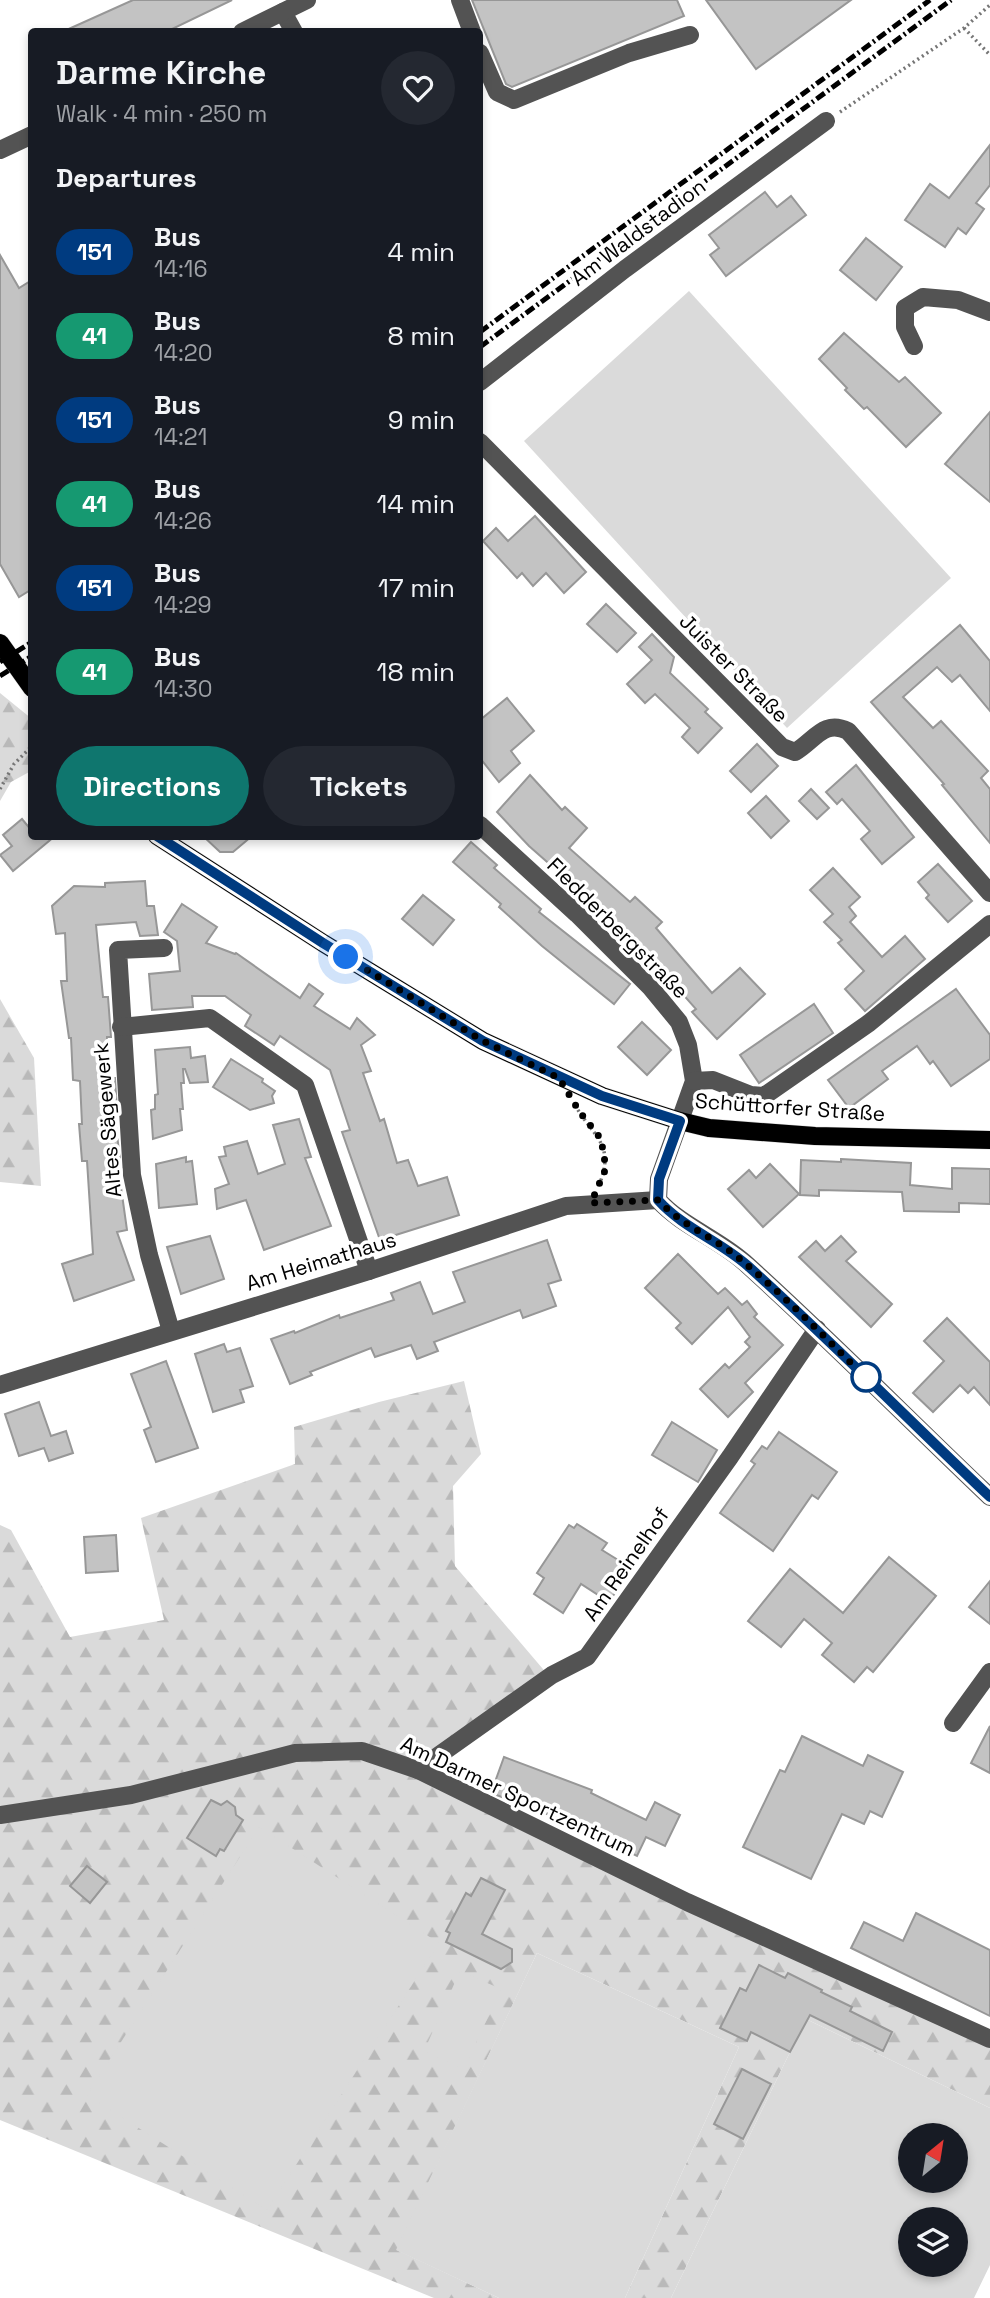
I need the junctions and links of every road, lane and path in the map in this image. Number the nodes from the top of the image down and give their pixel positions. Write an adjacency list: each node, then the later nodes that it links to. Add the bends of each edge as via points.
1 (307, 0): 4 (street)
2 (460, 0): 7 (street)
3 (990, 5): 8 (path)
4 (282, 12): 5 (street); 6 (street)
5 (250, 28)
6 (292, 28)
7 (470, 28)
8 (964, 29): 10 (path); 12 (path)
9 (690, 35): 11 (street, via 629,53 514,100 497,92)
10 (990, 55)
11 (483, 60)
12 (826, 121): 17 (street, Am Waldstadion)
13 (28, 137): 14 (street)
14 (0, 150)
15 (990, 312): 16 (street, via 958,300 923,297 905,308 905,327)
16 (914, 346)
17 (483, 380)
18 (483, 445): 25 (street, Juister Straße, via 771,738 794,752 827,728 848,731)
19 (0, 643): 20 (main road)
20 (28, 682)
21 (28, 750): 22 (path)
22 (0, 789)
23 (483, 828): 30 (street, Fledderbergstraße, via 577,914 679,1022)
24 (163, 840): 29 (main road, Schüttorfer Straße, via 483,1041)
25 (990, 893)
26 (990, 924): 30 (street, via 869,1023 764,1096 713,1080)
27 (164, 948): 28 (street, Altes Sägewerk, via 118,950)
28 (121, 1027): 35 (street, Altes Sägewerk, via 210,1018 305,1085); 37 (street, Altes Sägewerk, via 132,1175)
29 (559, 1078): 31 (main road, Schüttorfer Straße); 34 (path, via 601,1139 606,1168)
30 (694, 1081): 31 (street)
31 (680, 1121): 32 (main road, Schüttorfer Straße, via 709,1128 815,1136); 33 (street, via 659,1179)
32 (990, 1140)
33 (658, 1200): 34 (street, Am Heimathaus); 36 (street, via 672,1215 739,1258)
34 (591, 1203): 35 (street, Am Heimathaus, via 566,1206)
35 (369, 1271): 37 (street, Am Heimathaus)
36 (817, 1329): 39 (street); 42 (street, Am Reinelhof, via 587,1657 552,1675)
37 (171, 1331): 38 (street, Am Heimathaus)
38 (0, 1385)
39 (990, 1497)
40 (990, 1672): 41 (street)
41 (953, 1723)
42 (418, 1770): 43 (street, Am Darmer Sportzentrum, via 362,1751 295,1753 131,1795); 44 (street, Am Darmer Sportzentrum, via 687,1902)
43 (0, 1815)
44 (990, 2039)

